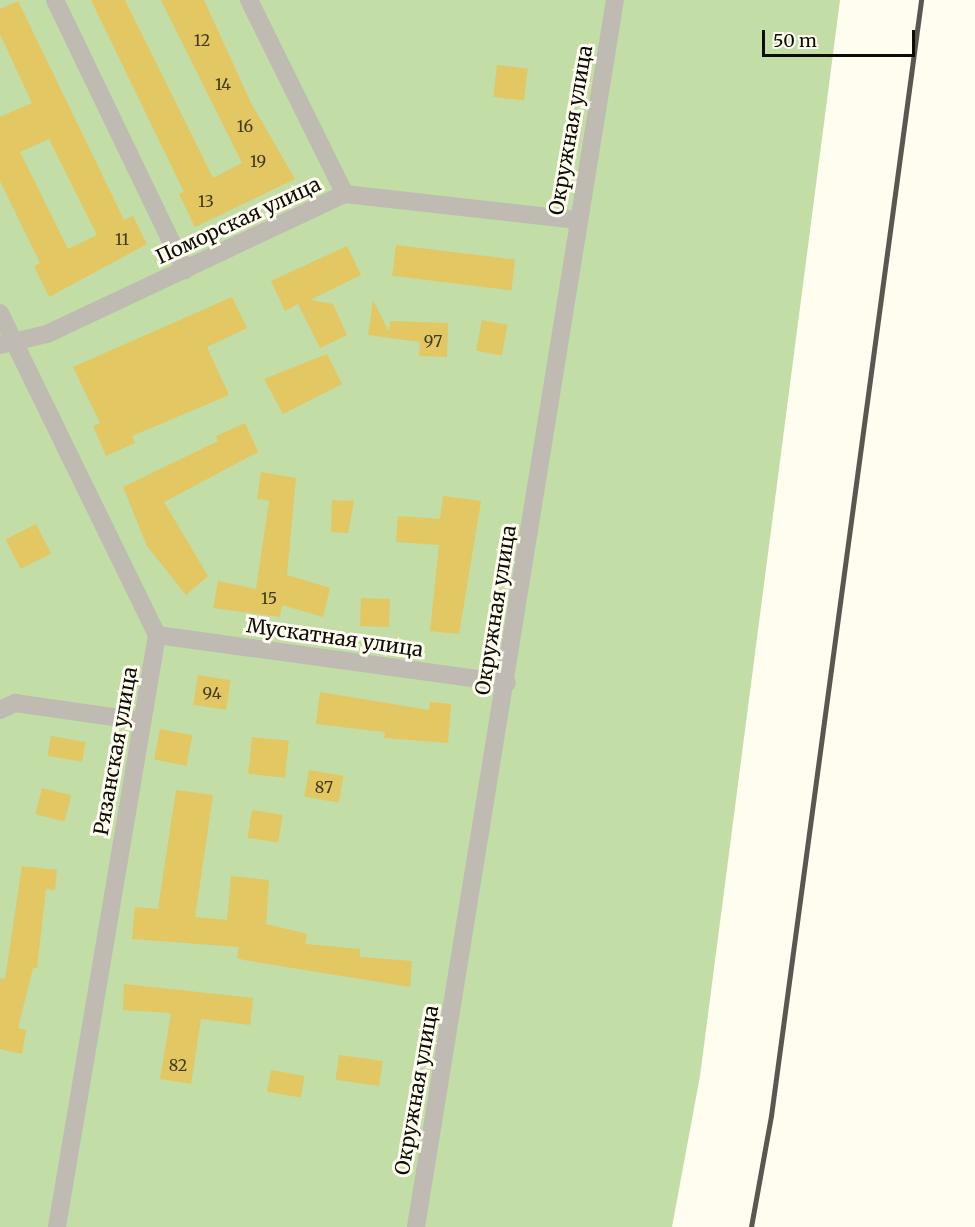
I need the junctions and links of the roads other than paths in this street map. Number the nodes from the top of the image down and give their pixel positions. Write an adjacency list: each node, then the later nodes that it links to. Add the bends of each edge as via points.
1 (55, 0): 6 (street)
2 (249, 0): 4 (street)
3 (615, 0): 5 (street, Окружная улица)
4 (345, 194): 5 (street, Поморская улица); 6 (street, Поморская улица)
5 (578, 220): 10 (street, Окружная улица)
6 (185, 270): 8 (street, Поморская улица, via 47,334)
7 (0, 313): 8 (street)
8 (6, 342): 9 (street)
9 (157, 635): 10 (street, Мускатная улица); 12 (street, Рязанская улица)
10 (507, 683): 14 (street, Окружная улица)
11 (0, 710): 12 (street, via 15,703)
12 (142, 721): 13 (street, Рязанская улица)
13 (57, 1227)
14 (416, 1227)

